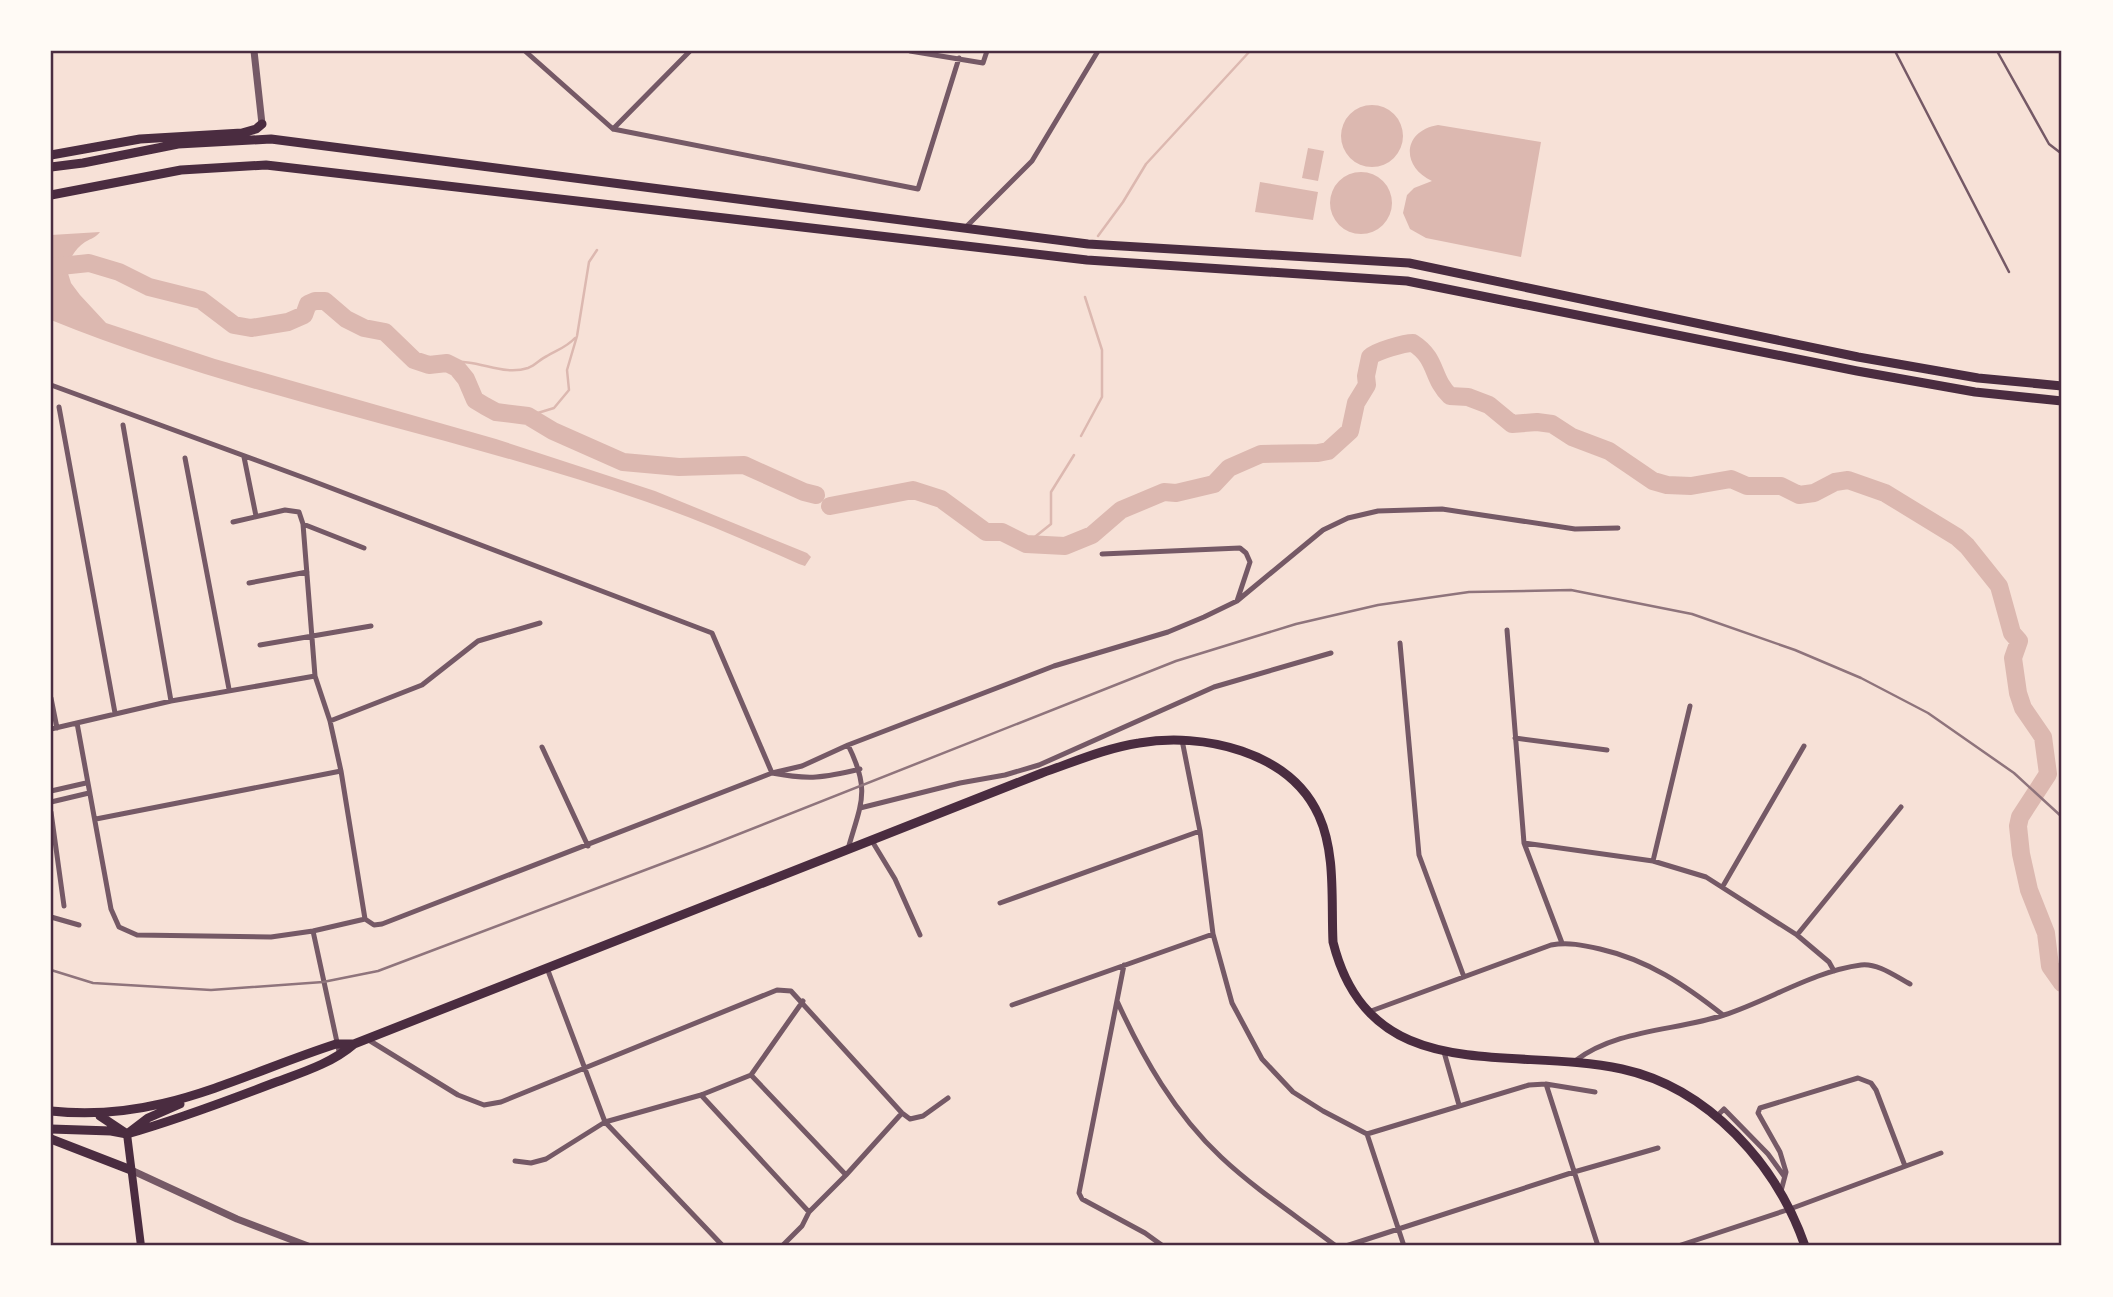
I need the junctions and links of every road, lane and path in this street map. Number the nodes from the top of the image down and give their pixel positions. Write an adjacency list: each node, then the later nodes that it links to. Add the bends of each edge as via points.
1 (254, 51): 10 (street)
2 (525, 51): 11 (street)
3 (690, 51): 11 (street)
4 (910, 51): 9 (street)
5 (988, 51): 9 (street, via 983,63)
6 (1098, 51): 16 (street, via 1032,161)
7 (1895, 51): 17 (lane)
8 (1997, 51): 12 (lane, via 2049,144)
9 (959, 58): 11 (street, via 918,190)
10 (262, 124): 13 (main road, via 242,133 140,139)
11 (613, 129)
12 (2062, 154)
13 (51, 155)
14 (51, 167): 16 (main road, via 178,144 271,139)
15 (51, 195): 20 (main road, via 181,170 266,165 1087,260 1407,281 1870,373 1975,392)
16 (966, 228): 19 (main road, via 1088,244 1409,263 1858,358)
17 (2009, 272)
18 (51, 385): 23 (street)
19 (2062, 386)
20 (2062, 401)
21 (59, 407): 46 (street)
22 (123, 425): 44 (street)
23 (244, 457): 25 (street); 59 (street, via 712,633)
24 (185, 458): 42 (street)
25 (256, 516): 26 (street); 27 (street, via 299,512)
26 (233, 522)
27 (303, 524): 29 (street); 31 (street)
28 (1618, 528): 33 (street, via 1575,528 1442,509 1378,511 1323,530)
29 (364, 548)
30 (1102, 554): 33 (street, via 1240,548 1251,562)
31 (307, 572): 32 (street); 37 (street)
32 (249, 583)
33 (1237, 601): 52 (street, via 1168,632 1054,666)
34 (540, 623): 47 (street, via 478,641 422,685)
35 (371, 626): 37 (street)
36 (1507, 630): 50 (street)
37 (313, 635): 39 (street); 41 (street)
38 (1400, 643): 88 (street, via 1419,855)
39 (260, 645)
40 (1331, 653): 57 (street, via 1214,687)
41 (315, 676): 42 (street); 47 (street)
42 (229, 689): 44 (street)
43 (51, 698): 49 (street)
44 (171, 701): 46 (street)
45 (1690, 706): 73 (street)
46 (115, 713): 48 (street)
47 (330, 721): 58 (street)
48 (77, 723): 49 (street); 60 (street)
49 (54, 729)
50 (1515, 738): 55 (street); 70 (street)
51 (1181, 740): 57 (main road, via 1119,747); 68 (street); 93 (main road, via 1223,746 1255,757 1305,793 1327,841 1336,955)
52 (848, 745): 56 (street); 59 (street, via 802,766)
53 (1804, 746): 74 (street)
54 (542, 747): 71 (street)
55 (1607, 750)
56 (860, 769): 59 (street, via 821,779); 65 (street)
57 (1041, 769): 65 (street); 69 (main road)
58 (341, 771): 67 (street); 78 (street)
59 (772, 773): 71 (street)
60 (86, 783): 61 (street); 62 (street)
61 (51, 791)
62 (89, 793): 63 (street); 67 (street)
63 (51, 802)
64 (1901, 807): 82 (street)
65 (860, 808): 72 (street)
66 (51, 812): 76 (street)
67 (96, 820): 80 (street, via 111,909 119,927 137,935 271,937)
68 (1200, 831): 75 (street); 81 (street)
69 (872, 841): 72 (main road); 83 (street)
70 (1524, 844): 73 (street); 84 (street)
71 (588, 846): 78 (street, via 382,925)
72 (848, 849): 86 (main road)
73 (1653, 860): 74 (street)
74 (1723, 886): 82 (street)
75 (1000, 903)
76 (64, 906)
77 (51, 917): 79 (street)
78 (365, 919): 80 (street)
79 (79, 925)
80 (313, 931): 96 (street)
81 (1213, 934): 85 (street); 115 (street, via 1232,1003 1262,1059 1293,1092)
82 (1797, 935): 87 (street)
83 (920, 936)
84 (1562, 943): 88 (street); 94 (street, via 1615,952 1647,964)
85 (1124, 965): 91 (street); 92 (street)
86 (547, 968): 95 (main road); 101 (street)
87 (1834, 971): 89 (street, via 1871,965); 94 (street)
88 (1464, 977): 93 (street)
89 (1910, 984)
90 (803, 1001): 101 (street, via 791,991 777,990); 102 (street); 110 (street)
91 (1117, 1001): 134 (street, via 1079,1194); 135 (street, via 1150,1067 1202,1136 1253,1184)
92 (1012, 1005)
93 (1368, 1012): 98 (main road, via 1402,1037)
94 (1723, 1015): 100 (street, via 1610,1042)
95 (367, 1039): 97 (main road); 101 (street, via 484,1105)
96 (337, 1044): 97 (main road); 99 (street); 106 (main road)
97 (354, 1044): 99 (main road)
98 (1444, 1052): 100 (main road); 108 (street)
99 (340, 1056): 116 (main road)
100 (1576, 1061): 112 (main road, via 1623,1069 1664,1083)
101 (585, 1068): 113 (street)
102 (751, 1075): 105 (street); 124 (street)
103 (1546, 1084): 104 (street); 108 (street); 123 (street)
104 (1595, 1092)
105 (701, 1095): 113 (street); 128 (street)
106 (190, 1097): 111 (main road); 116 (main road, via 148,1118)
107 (948, 1098): 110 (street, via 916,1119)
108 (1459, 1105): 115 (street)
109 (51, 1111): 111 (main road)
110 (902, 1113): 124 (street)
111 (97, 1115): 116 (main road)
112 (1716, 1117): 125 (street, via 1724,1109); 126 (main road)
113 (605, 1122): 120 (street, via 546,1159); 132 (street)
114 (51, 1129): 116 (main road)
115 (1367, 1134): 129 (street)
116 (127, 1135): 122 (main road)
117 (51, 1139): 122 (main road)
118 (1658, 1148): 123 (street)
119 (1941, 1153): 121 (street)
120 (516, 1161)
121 (1905, 1166): 125 (street, via 1876,1090 1865,1079 1849,1080 1760,1108 1758,1113 1780,1152); 127 (street)
122 (131, 1170): 130 (main road); 131 (street)
123 (1574, 1172): 129 (street); 138 (street)
124 (846, 1175): 128 (street)
125 (1785, 1176): 126 (street)
126 (1781, 1191): 127 (main road)
127 (1790, 1209): 139 (street); 140 (main road)
128 (808, 1212): 133 (street, via 802,1226)
129 (1398, 1229): 136 (street); 137 (street)
130 (141, 1246)
131 (308, 1246)
132 (723, 1246)
133 (782, 1246)
134 (1163, 1246)
135 (1336, 1246)
136 (1346, 1246)
137 (1404, 1246)
138 (1598, 1246)
139 (1678, 1246)
140 (1805, 1246)

